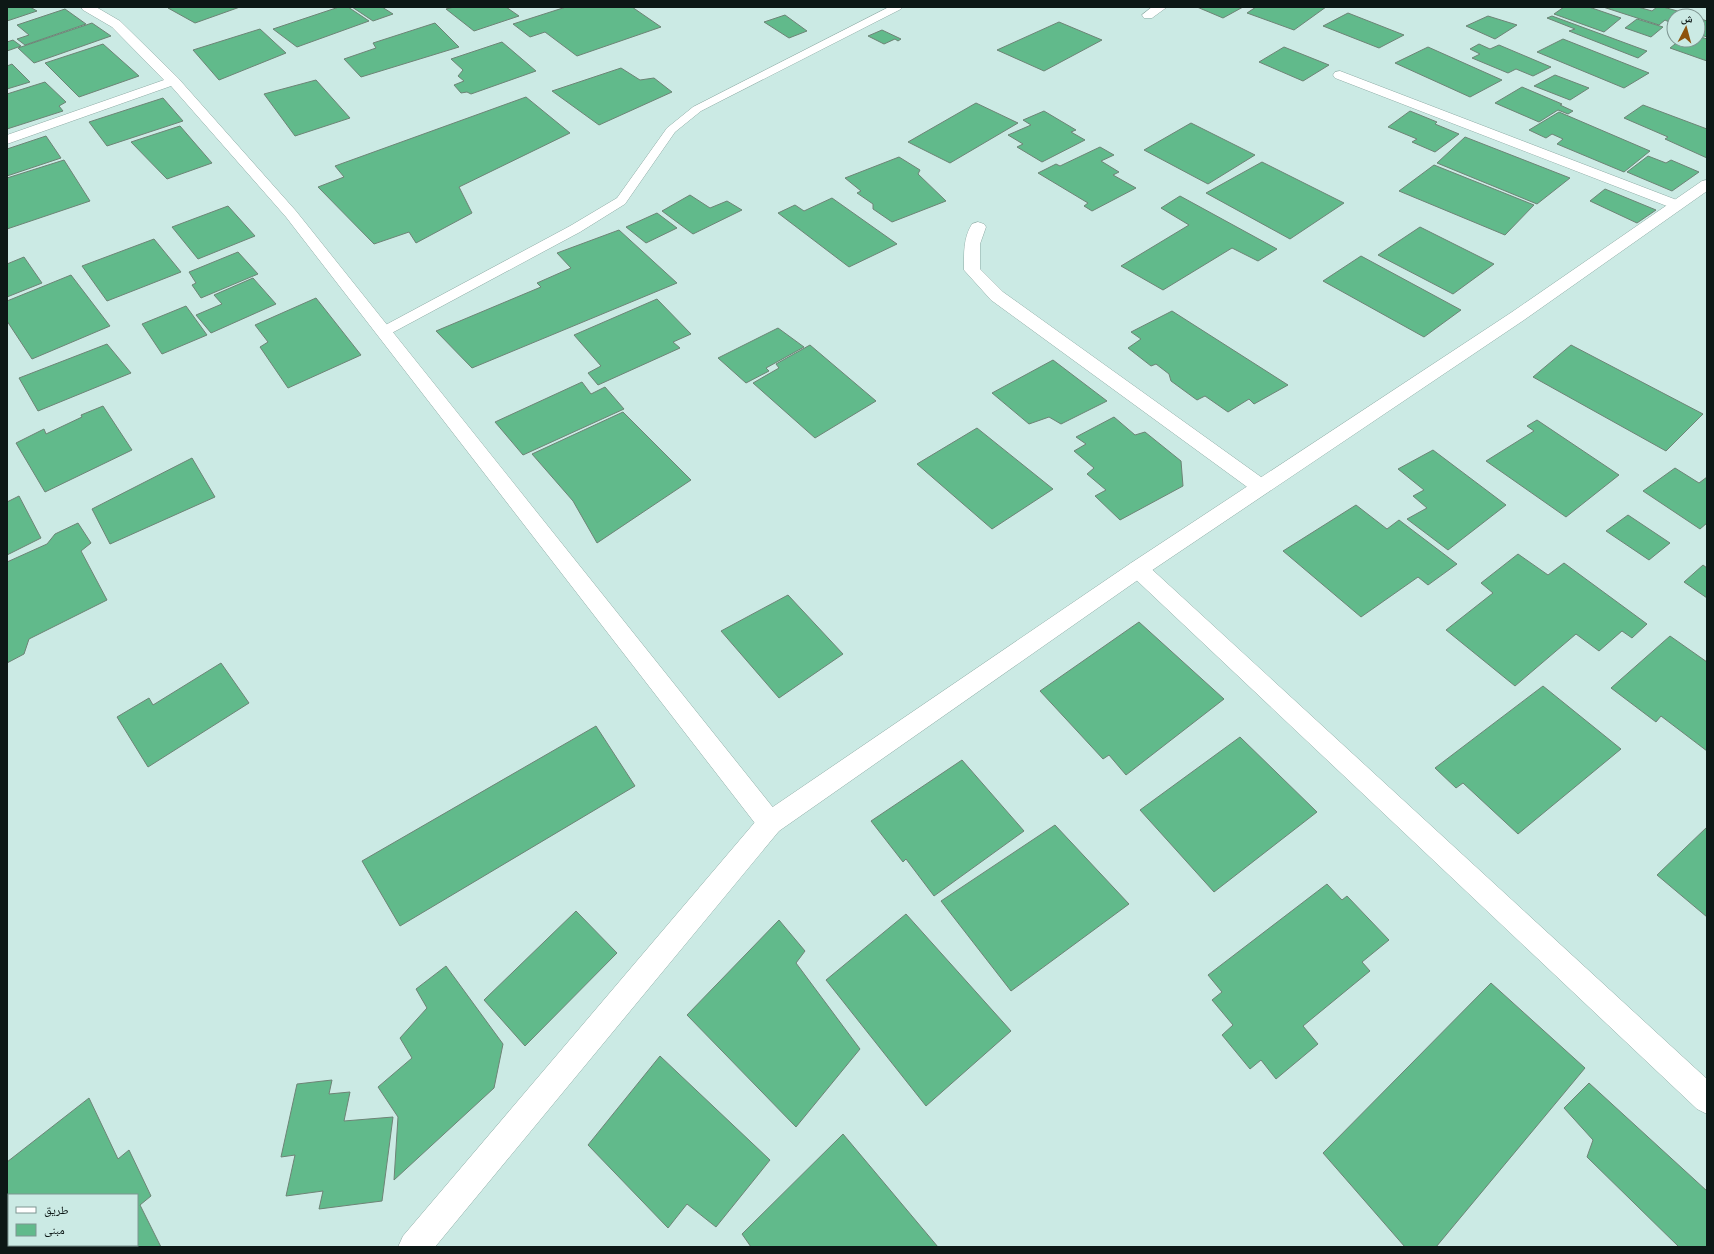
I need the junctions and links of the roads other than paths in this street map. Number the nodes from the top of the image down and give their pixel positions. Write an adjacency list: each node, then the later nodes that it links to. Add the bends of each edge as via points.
1 (87, 7): 6 (street, via 116,24)
2 (897, 7): 11 (lane, via 697,109 671,130 621,200 575,229)
3 (1161, 7): 4 (street)
4 (1148, 15)
5 (1340, 75): 9 (street)
6 (173, 81): 7 (street); 11 (street, via 291,214)
7 (7, 140)
8 (1707, 184): 9 (street)
9 (1677, 205): 12 (street, via 1518,316)
10 (978, 227): 12 (street, via 972,244 972,270 997,296)
11 (383, 332): 14 (street)
12 (1261, 487): 13 (street)
13 (1138, 569): 14 (street); 15 (street)
14 (770, 823): 16 (street)
15 (1707, 1099)
16 (414, 1247)

